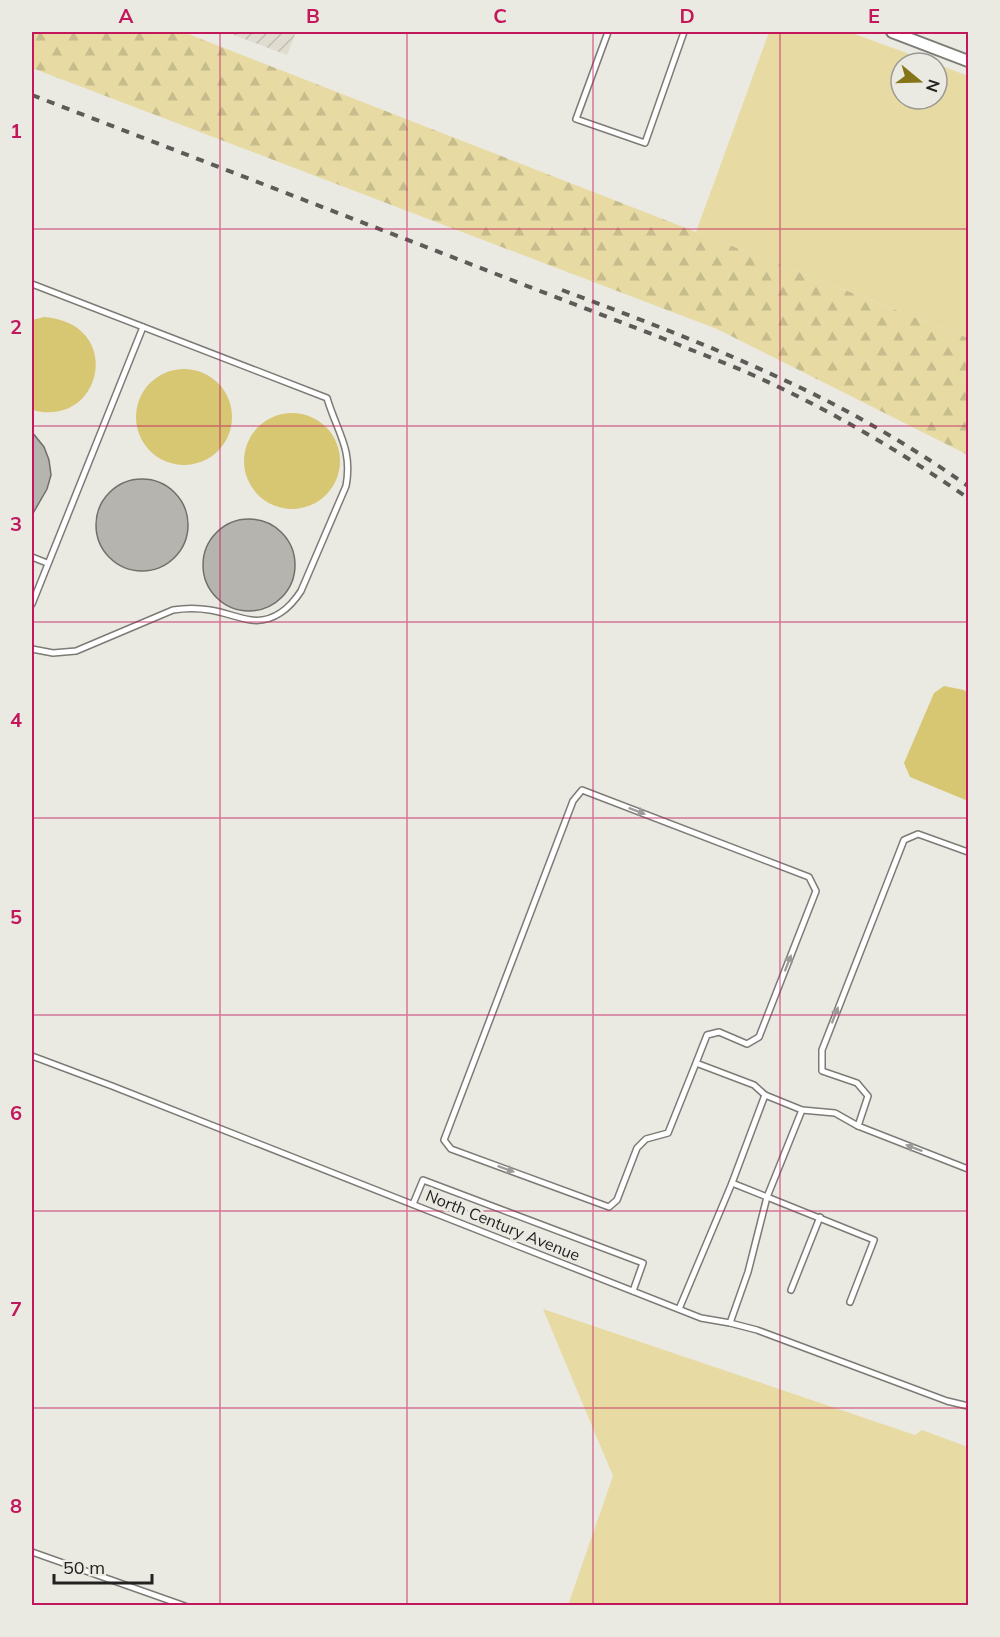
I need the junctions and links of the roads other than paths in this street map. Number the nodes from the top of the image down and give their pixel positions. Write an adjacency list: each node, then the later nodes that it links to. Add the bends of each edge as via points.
1 (608, 32): 2 (lane, via 576,119 645,143)
2 (684, 32)
3 (892, 32): 4 (street)
4 (969, 61)
5 (32, 284): 6 (lane)
6 (142, 327): 8 (lane); 10 (lane, via 327,398 347,450 346,486 301,591 286,610 260,620 212,610 173,610 76,651 53,653)
7 (32, 557): 8 (lane)
8 (47, 563): 9 (lane)
9 (32, 604)
10 (32, 649)
11 (966, 851): 16 (lane, one-way to 11, via 868,1096 857,1083 822,1071 822,1050 904,840 918,834)
12 (32, 1056): 20 (lane, North Century Avenue)
13 (696, 1064): 13 (lane, one-way to 13, via 707,1035 719,1032 747,1044 759,1037 816,891 809,877 582,790 573,801 444,1140 451,1149 609,1207 617,1200 637,1148 646,1139 668,1133); 14 (lane, via 754,1085)
14 (765, 1095): 15 (lane); 18 (lane)
15 (802, 1110): 16 (lane, via 835,1113); 19 (lane)
16 (858, 1126): 17 (lane, one-way to 16)
17 (969, 1169)
18 (732, 1183): 19 (lane); 25 (lane)
19 (767, 1197): 21 (lane); 26 (lane)
20 (413, 1204): 23 (lane, North Century Avenue); 23 (lane, via 423,1180 643,1263)
21 (820, 1217): 22 (lane); 24 (lane, via 874,1240)
22 (791, 1290)
23 (633, 1291): 25 (lane, North Century Avenue)
24 (850, 1302)
25 (679, 1309): 26 (lane, North Century Avenue)
26 (730, 1323): 27 (lane, North Century Avenue)
27 (969, 1406)
28 (32, 1552): 29 (lane)
29 (185, 1605)

